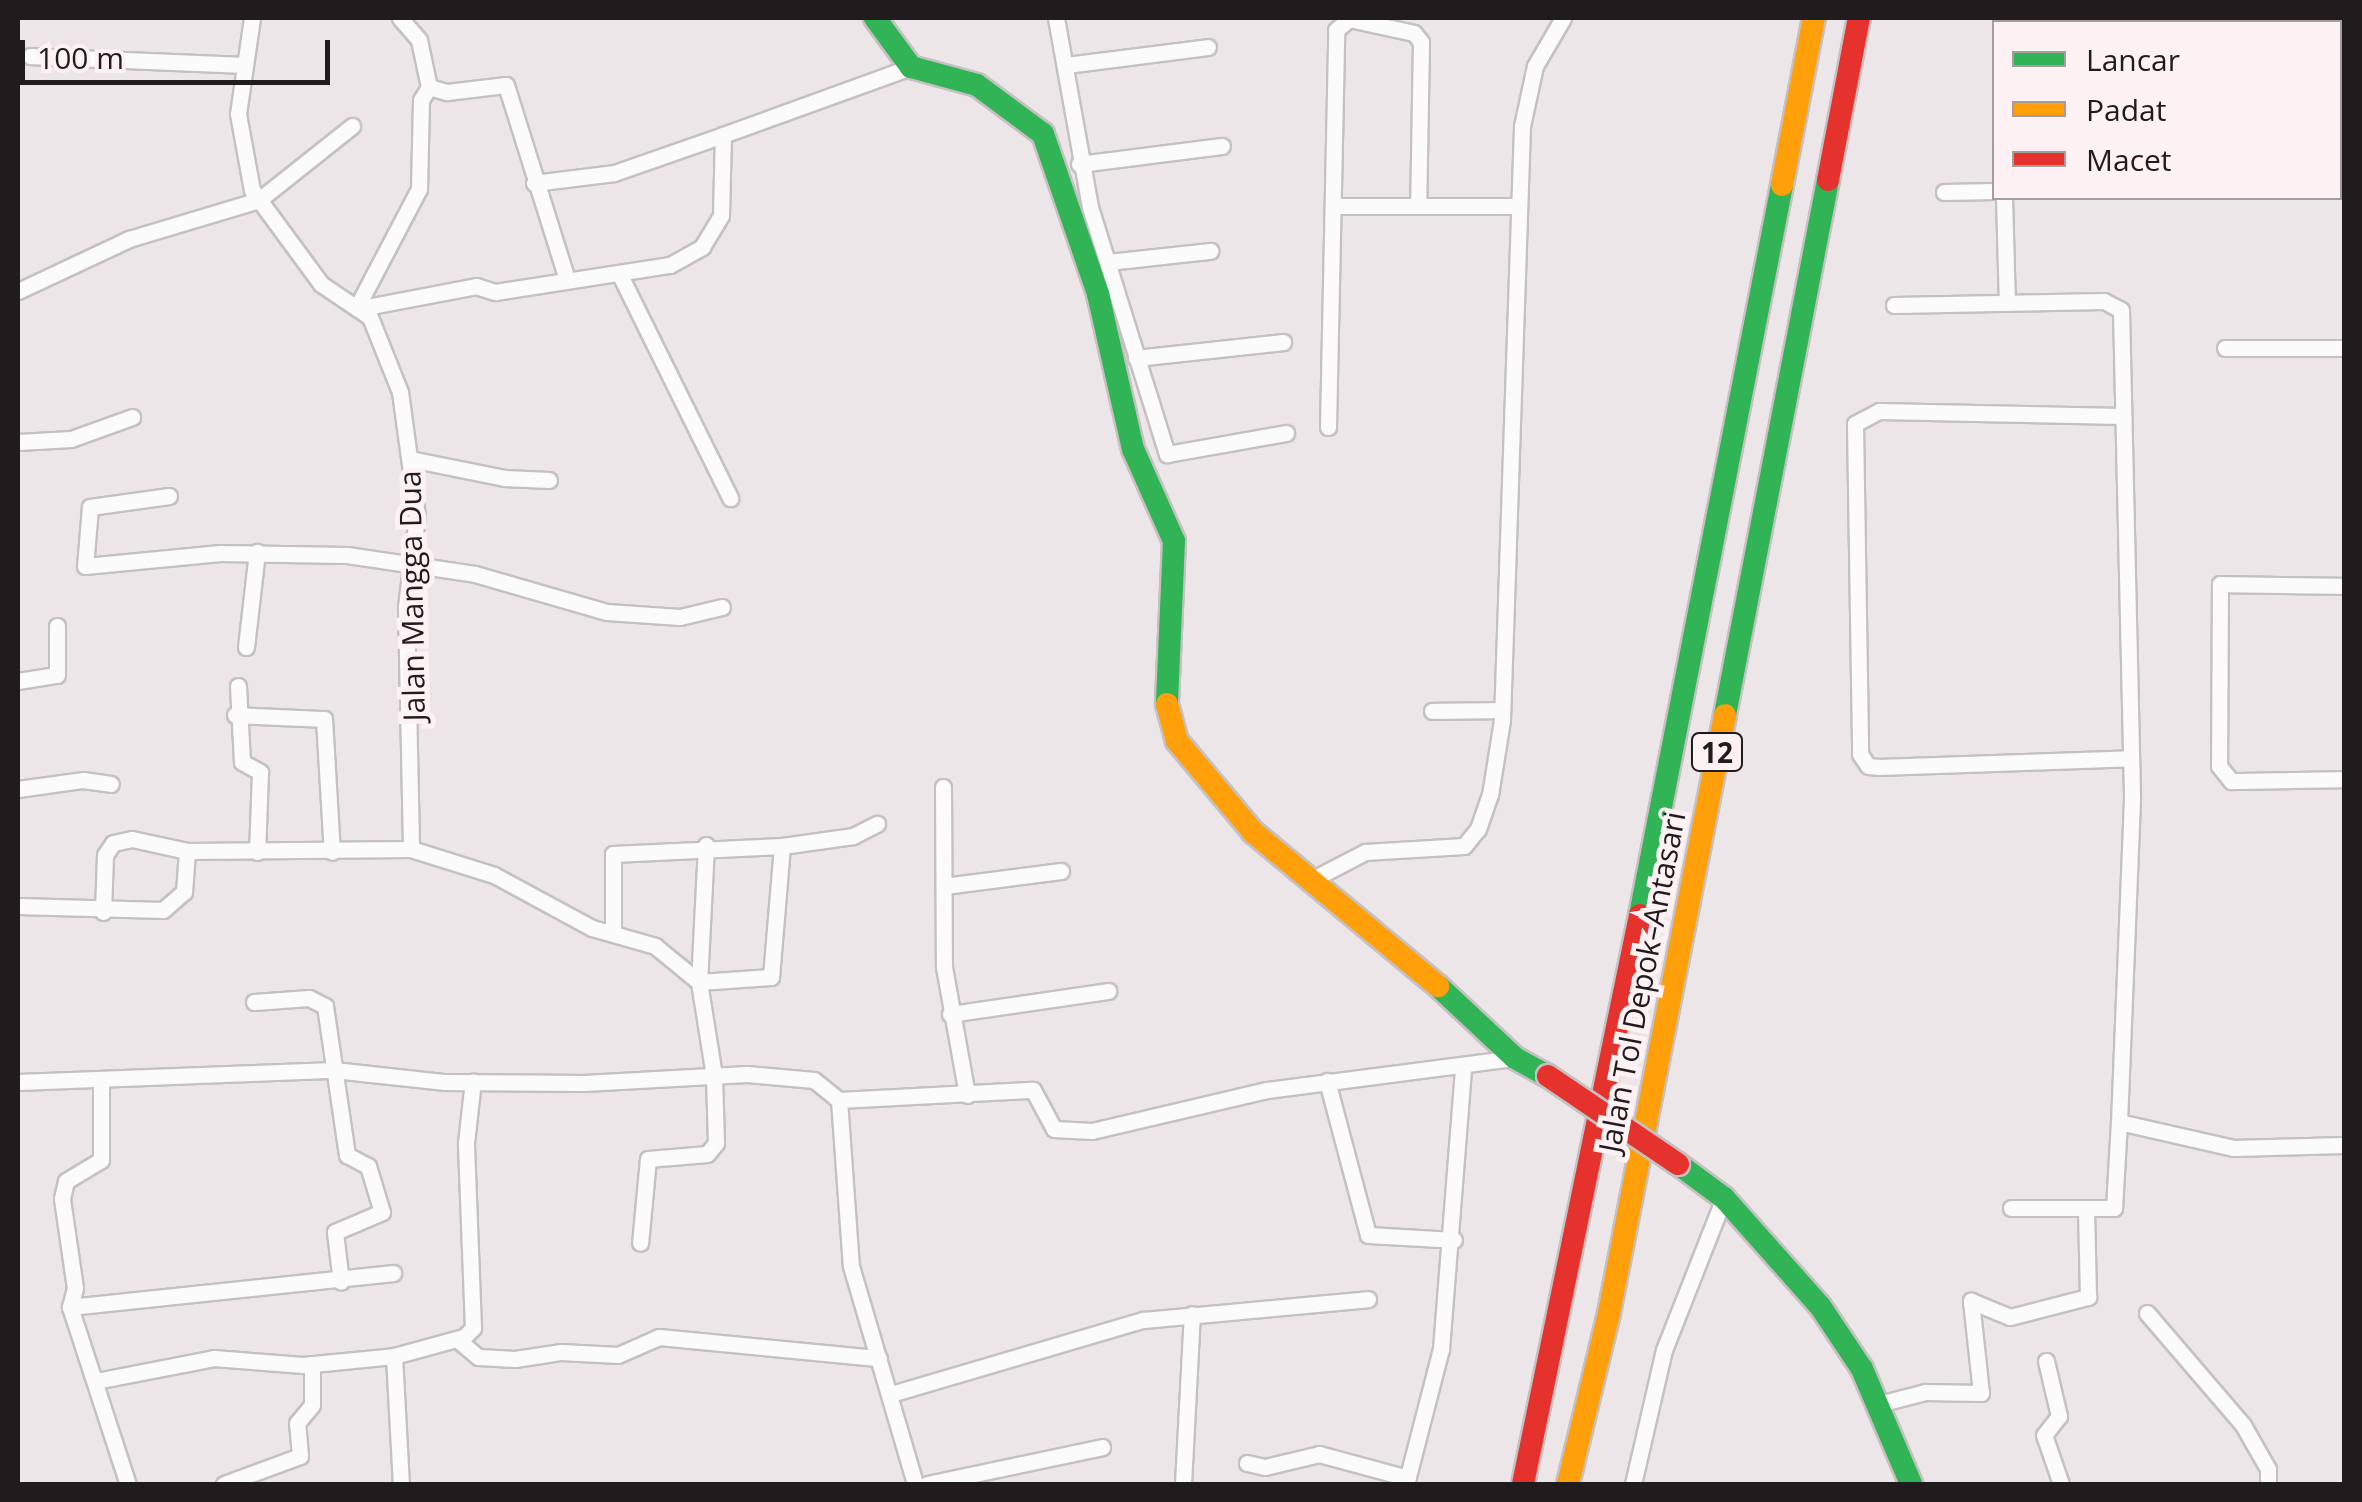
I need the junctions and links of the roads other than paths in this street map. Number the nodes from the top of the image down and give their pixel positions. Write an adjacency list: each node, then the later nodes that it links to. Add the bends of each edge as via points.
1 (252, 18): 10 (street, Jalan Mangga Dua)
2 (400, 18): 13 (street, via 419,40)
3 (875, 18): 12 (main road)
4 (1056, 18): 11 (street)
5 (1563, 18): 25 (street, via 1531,80)
6 (1814, 18): 122 (main road, Jalan Tol Depok–Antasari / 12)
7 (1859, 18): 123 (main road, Jalan Tol Depok–Antasari / 12, via 1608,1313)
8 (1208, 47): 11 (street)
9 (30, 56): 10 (street)
10 (244, 64): 21 (street, Jalan Mangga Dua, via 243,156)
11 (1066, 65): 17 (street)
12 (911, 67): 15 (street); 46 (main road, via 977,85 1042,134 1098,294 1113,381)
13 (429, 87): 18 (street, via 447,92 506,85 525,131); 33 (street, via 421,100 419,189)
14 (352, 126): 21 (street)
15 (722, 135): 18 (street, via 614,174); 28 (street, via 720,216 702,247 670,265)
16 (1222, 146): 17 (street)
17 (1079, 164): 27 (street)
18 (534, 184): 29 (street)
19 (1992, 191): 20 (street)
20 (1944, 192)
21 (259, 200): 30 (street, via 130,239); 33 (street, Jalan Mangga Dua, via 321,284)
22 (2004, 200): 31 (street)
23 (1333, 206): 24 (street); 24 (street, via 1336,30 1357,19 1414,33 1421,42); 40 (street)
24 (1418, 206): 25 (street)
25 (1516, 206): 57 (street)
26 (1210, 251): 27 (street)
27 (1108, 262): 37 (street)
28 (620, 275): 29 (street); 48 (street)
29 (566, 276): 33 (street, via 526,288 476,286)
30 (18, 292)
31 (2007, 303): 32 (street); 38 (street, via 2117,305 2123,315)
32 (1894, 305)
33 (359, 306): 44 (street, Jalan Mangga Dua, via 381,334 400,392)
34 (1284, 342): 37 (street)
35 (2226, 348): 36 (street)
36 (2344, 348)
37 (1136, 358): 43 (street)
38 (2122, 416): 60 (street); 60 (street, via 1879,411 1860,418 1852,434 1860,754 1868,766 1879,767)
39 (132, 417): 42 (street, via 71,439)
40 (1328, 427)
41 (1286, 433): 43 (street)
42 (18, 442)
43 (1167, 454): 46 (street)
44 (410, 459): 45 (street); 50 (street, Jalan Mangga Dua, via 417,516)
45 (549, 480)
46 (1150, 487): 73 (main road, via 1174,541 1164,694 1176,741 1252,832)
47 (168, 496): 49 (street, via 90,507 85,566)
48 (730, 498)
49 (257, 552): 50 (street); 54 (street)
50 (410, 560): 52 (street, via 607,612 680,617); 68 (street, Jalan Mangga Dua)
51 (2344, 586): 61 (street, via 2220,584 2220,774 2231,781)
52 (722, 607)
53 (57, 626): 55 (street, via 56,675)
54 (246, 647)
55 (18, 681)
56 (238, 686): 59 (street)
57 (1502, 710): 58 (street); 73 (street, via 1490,794 1469,842 1454,850 1365,852)
58 (1432, 711)
59 (235, 715): 70 (street, via 242,764 260,772); 71 (street, via 324,719)
60 (2131, 758): 92 (street)
61 (2344, 780)
62 (111, 784): 64 (street, via 84,780)
63 (943, 787): 74 (street)
64 (18, 789)
65 (877, 824): 67 (street, via 852,836)
66 (706, 845): 67 (street); 77 (street, via 613,854); 78 (street)
67 (782, 846): 78 (street, via 772,977)
68 (411, 849): 71 (street); 77 (street, via 434,853)
69 (187, 850): 70 (street); 76 (street, via 180,901 164,910); 76 (street, via 132,838 112,843)
70 (256, 852): 71 (street)
71 (332, 852)
72 (1061, 871): 74 (street)
73 (1313, 879): 82 (main road)
74 (944, 886): 81 (street)
75 (18, 906): 76 (street)
76 (103, 912)
77 (613, 932): 78 (street, via 674,955)
78 (698, 982): 85 (street)
79 (1108, 991): 81 (street)
80 (254, 1002): 84 (street, via 324,1003)
81 (950, 1014): 90 (street)
82 (1515, 1058): 83 (street); 94 (main road, bridge)
83 (1463, 1067): 86 (street); 97 (street)
84 (334, 1070): 88 (street); 89 (street); 100 (street, via 347,1154 368,1166 382,1212 334,1232)
85 (714, 1076): 89 (street); 91 (street, via 795,1076 814,1080); 98 (street, via 714,1150 648,1160)
86 (1328, 1081): 90 (street, via 1092,1130 1054,1129 1033,1090); 97 (street, via 1368,1235)
87 (18, 1082): 88 (street)
88 (101, 1082): 102 (street, via 101,1160 62,1187 75,1288)
89 (473, 1082): 105 (street, via 466,1143 473,1328)
90 (967, 1095): 91 (street)
91 (840, 1100): 107 (street, via 852,1266)
92 (2119, 1122): 93 (street, via 2233,1148); 96 (street, via 2114,1208)
93 (2344, 1145)
94 (1724, 1198): 112 (main road, via 1820,1306 1862,1369); 124 (street, via 1664,1350)
95 (2011, 1208): 96 (street)
96 (2086, 1208): 112 (street, via 2088,1297 2010,1318 1971,1301 1981,1393 1925,1392)
97 (1454, 1240): 115 (street, via 1441,1349)
98 (640, 1243)
99 (393, 1273): 100 (street)
100 (341, 1282): 102 (street, via 197,1289)
101 (1368, 1298): 104 (street)
102 (70, 1307): 110 (street)
103 (2148, 1312): 127 (street, via 2243,1425 2268,1469)
104 (1192, 1314): 111 (street, via 1143,1320); 121 (street)
105 (459, 1341): 106 (street); 107 (street, via 478,1356 500,1359 618,1355 659,1337)
106 (394, 1356): 109 (street); 118 (street)
107 (879, 1358): 111 (street)
108 (2046, 1361): 126 (street, via 2059,1416 2044,1435)
109 (312, 1364): 110 (street, via 214,1358); 117 (street, via 312,1405 298,1422 300,1456)
110 (96, 1381): 116 (street)
111 (891, 1394): 119 (street)
112 (1875, 1405): 125 (main road)
113 (1102, 1447): 120 (street)
114 (1247, 1463): 115 (street, via 1265,1467 1318,1454)
115 (1407, 1481)
116 (128, 1484)
117 (224, 1484)
118 (402, 1484)
119 (915, 1484)
120 (926, 1484)
121 (1183, 1484)
122 (1523, 1484)
123 (1568, 1484)
124 (1633, 1484)
125 (1911, 1484)
126 (2061, 1484)
127 (2268, 1484)

